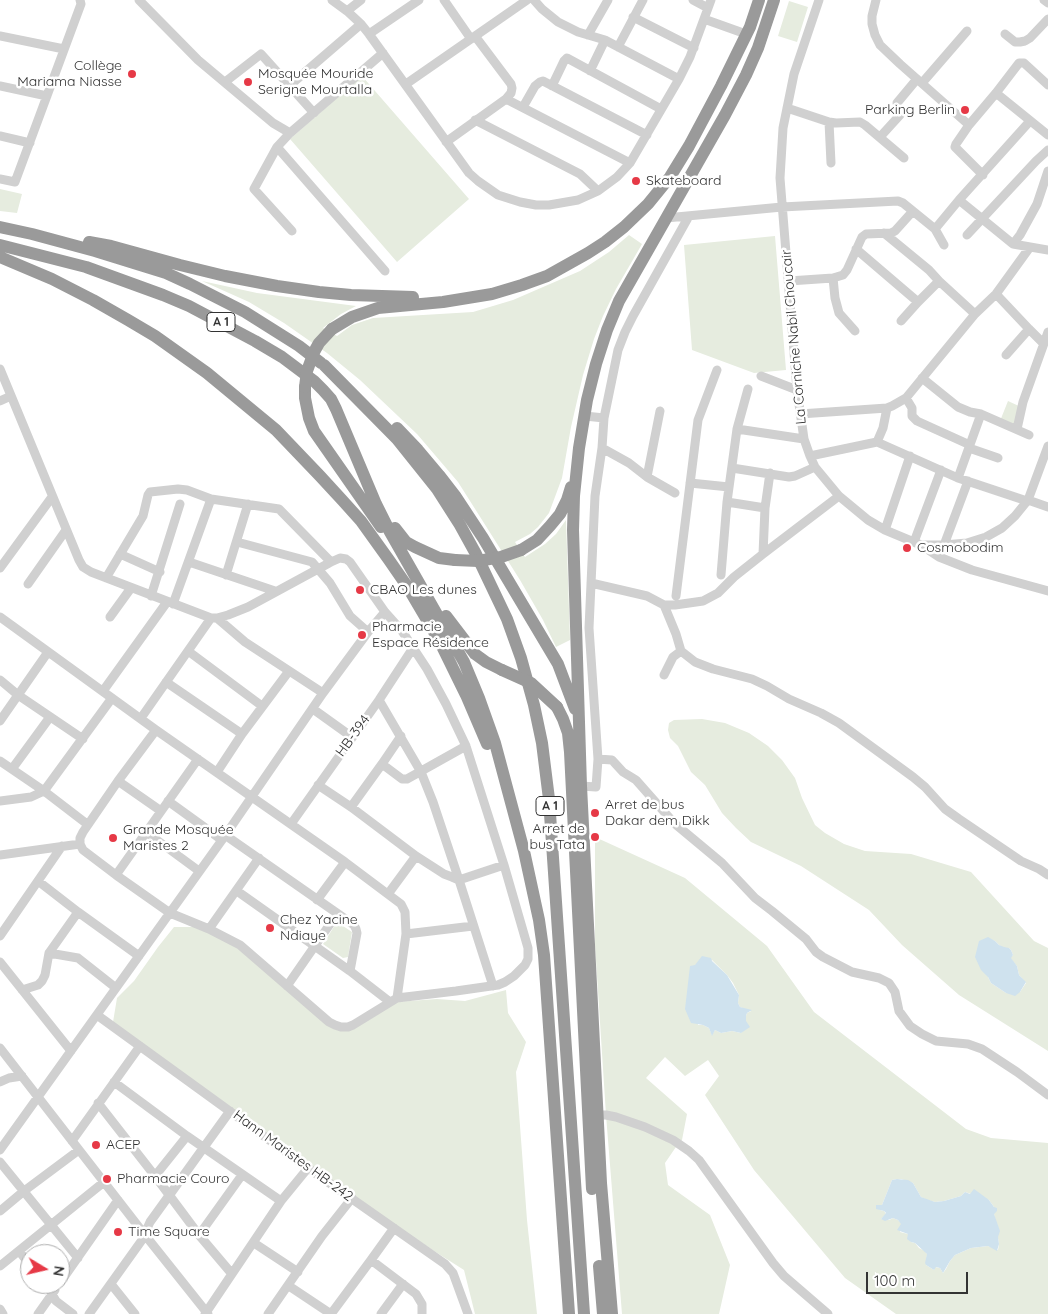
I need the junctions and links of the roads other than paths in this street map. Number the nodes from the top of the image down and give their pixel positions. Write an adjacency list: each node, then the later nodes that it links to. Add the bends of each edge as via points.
1 (80, 0): 36 (street)
2 (332, 0): 21 (street)
3 (361, 0): 21 (street)
4 (419, 0): 27 (street)
5 (444, 0): 32 (street)
6 (527, 0): 32 (street)
7 (534, 0): 20 (street)
8 (544, 0): 20 (street)
9 (608, 0): 31 (street)
10 (643, 0): 22 (street)
11 (693, 0): 19 (street)
12 (759, 0): 28 (highway)
13 (774, 0): 82 (highway, via 746,75)
14 (819, 0): 52 (street, La Corniche Nabil Choucair, via 794,74)
15 (876, 0): 40 (street, via 872,24 880,45)
16 (1044, 0): 18 (street)
17 (142, 1): 41 (street, via 198,60)
18 (1048, 3)
19 (710, 4): 23 (street)
20 (542, 9): 31 (street, via 558,22)
21 (348, 11): 25 (street)
22 (633, 17): 34 (street); 35 (street)
23 (704, 19): 28 (street); 35 (street)
24 (1048, 19): 29 (street, via 1025,41 1015,42)
25 (361, 24): 27 (street); 45 (street)
26 (967, 31): 40 (street)
27 (369, 34): 37 (street)
28 (746, 34): 102 (highway, via 689,146 670,177 637,215 594,250 547,276 492,294)
29 (1005, 34)
30 (0, 36): 36 (street)
31 (588, 36): 33 (street)
32 (473, 38): 42 (street); 49 (street, via 511,84 511,93)
33 (605, 40): 34 (street); 38 (street)
34 (618, 47): 39 (street)
35 (694, 48): 39 (street)
36 (64, 49): 48 (street)
37 (383, 52): 42 (street); 54 (street)
38 (590, 71): 46 (street, via 565,59); 53 (street)
39 (679, 79): 53 (street)
40 (920, 81): 50 (street); 59 (street)
41 (225, 82): 45 (street, via 261,54); 60 (street, via 273,123)
42 (406, 84): 65 (street)
43 (1048, 85): 47 (street, via 1024,63 1019,63)
44 (0, 86): 48 (street)
45 (290, 86): 54 (street)
46 (552, 86): 51 (street, via 543,81 537,83); 61 (street)
47 (996, 94): 57 (street); 59 (street)
48 (47, 96): 66 (street)
49 (506, 99): 51 (street); 56 (street)
50 (897, 103)
51 (522, 107): 70 (street)
52 (787, 108): 58 (street); 79 (street, La Corniche Nabil Choucair, via 781,152)
53 (662, 109): 61 (street)
54 (314, 113): 60 (street)
55 (900, 115): 64 (street)
56 (475, 120): 65 (street); 75 (street, via 580,174)
57 (1030, 121): 62 (street); 73 (street)
58 (830, 122): 64 (street, via 860,122); 71 (street)
59 (969, 125): 73 (street, via 955,147)
60 (290, 133): 67 (street)
61 (647, 135): 70 (street)
62 (1048, 135)
63 (0, 136): 66 (street)
64 (880, 137): 69 (street)
65 (446, 142): 75 (street, via 478,182 509,199 549,205 578,200)
66 (30, 143): 74 (street, via 15,182)
67 (277, 147): 86 (street, via 254,189); 97 (street)
68 (1048, 150): 83 (street)
69 (904, 158)
70 (630, 163): 75 (street)
71 (831, 163)
72 (1048, 171): 77 (street)
73 (983, 175): 76 (street)
74 (0, 179)
75 (598, 191)
76 (959, 200): 83 (street); 85 (street)
77 (1037, 204): 78 (street); 90 (street)
78 (1048, 206)
79 (782, 207): 80 (street, via 892,200); 81 (street); 99 (street, La Corniche Nabil Choucair)
80 (913, 211): 85 (street); 87 (street, via 895,232)
81 (689, 216): 82 (street); 126 (street, via 625,332 618,350)
82 (666, 218): 125 (highway, via 619,301 607,330)
83 (982, 219): 89 (street); 90 (street)
84 (0, 227): 88 (highway, A 1)
85 (935, 229): 92 (street)
86 (292, 231)
87 (884, 233): 94 (street, via 866,234); 100 (street)
88 (32, 234): 102 (highway, via 111,246 225,276 294,289 351,295); 111 (highway, A 1, via 166,273 245,312)
89 (967, 235)
90 (1013, 244): 93 (street)
91 (0, 245): 149 (highway, A 1, via 86,267 163,295 225,324 282,357 331,398)
92 (944, 245)
93 (1030, 247): 95 (street); 101 (street)
94 (856, 249): 98 (street, via 847,270); 103 (street)
95 (1048, 250)
96 (0, 257): 233 (highway, via 87,296 155,336 238,397 276,430 320,476 375,539 440,642 478,723)
97 (385, 271)
98 (833, 278): 99 (street); 107 (street, via 838,313)
99 (789, 281): 117 (street, La Corniche Nabil Choucair)
100 (939, 281): 103 (street); 104 (street)
101 (996, 294): 104 (street); 106 (street)
102 (466, 298): 161 (highway, bridge, via 378,308 352,317 332,329 319,343 307,371 305,398 314,431)
103 (918, 302): 105 (street)
104 (975, 314): 115 (street)
105 (901, 321)
106 (1029, 330): 109 (street); 110 (street)
107 (855, 332)
108 (1048, 332): 109 (street)
109 (1043, 343): 128 (street)
110 (1006, 355)
111 (324, 365): 210 (highway, via 355,386 377,408 418,450 456,497 554,658); 327 (highway, A 1, via 397,439 437,489 492,586 524,668 542,743 550,798)
112 (0, 369): 118 (street)
113 (717, 370): 147 (street, via 698,420)
114 (761, 376): 117 (street)
115 (922, 378): 119 (street); 124 (street, via 958,407)
116 (748, 389): 127 (street)
117 (797, 390): 123 (street, La Corniche Nabil Choucair)
118 (11, 396): 120 (street); 152 (street)
119 (906, 398): 121 (street); 132 (street, via 917,421)
120 (0, 401)
121 (887, 408): 123 (street); 131 (street)
122 (660, 411): 144 (street)
123 (800, 414): 130 (street, La Corniche Nabil Choucair)
124 (981, 414): 128 (street); 132 (street)
125 (585, 416): 126 (street); 134 (highway)
126 (604, 418): 135 (street)
127 (737, 429): 130 (street); 140 (street)
128 (1017, 429): 129 (street)
129 (1030, 435)
130 (804, 439): 136 (street, La Corniche Nabil Choucair)
131 (877, 442): 136 (street); 137 (street)
132 (970, 446): 138 (street); 145 (street)
133 (1048, 446): 141 (street)
134 (580, 448): 164 (highway, bridge, via 572,485 560,514 536,540 521,550 478,561 455,560 439,558); 210 (highway, via 574,505)
135 (602, 448): 144 (street); 178 (street, via 595,496)
136 (810, 456): 139 (street, La Corniche Nabil Choucair)
137 (910, 456): 142 (street); 162 (street)
138 (998, 458)
139 (815, 467): 143 (street, via 795,476); 151 (street, La Corniche Nabil Choucair)
140 (732, 468): 143 (street); 148 (street)
141 (1044, 468): 154 (street)
142 (940, 470): 145 (street); 165 (street)
143 (770, 473): 159 (street)
144 (647, 477): 150 (street)
145 (958, 478): 146 (street)
146 (968, 481): 154 (street); 166 (street)
147 (690, 482): 148 (street); 184 (street)
148 (729, 487): 155 (street)
149 (371, 490): 161 (highway, A 1); 164 (highway)
150 (675, 493)
151 (839, 496): 162 (street, La Corniche Nabil Choucair); 168 (street)
152 (52, 497): 160 (street); 172 (street)
153 (211, 499): 157 (street); 167 (street, via 187,490 150,492 143,516); 169 (street)
154 (1027, 500): 158 (street); 166 (street, via 1002,528 986,537 966,544)
155 (727, 502): 159 (street); 176 (street)
156 (180, 504): 174 (street)
157 (248, 504): 163 (street); 170 (street, via 279,509)
158 (1048, 507)
159 (765, 508): 168 (street)
160 (66, 530): 177 (street, via 84,567); 179 (street)
161 (386, 530): 164 (highway); 171 (highway, A 1)
162 (885, 530): 165 (street, La Corniche Nabil Choucair)
163 (237, 542): 173 (street, via 312,562); 175 (street)
164 (406, 542)
165 (918, 544): 166 (street); 182 (street, La Corniche Nabil Choucair, via 939,557 972,570)
166 (944, 546)
167 (120, 554): 174 (street); 177 (street)
168 (763, 554): 186 (street, via 718,593 703,601)
169 (189, 562): 175 (street); 185 (street)
170 (331, 562): 173 (street); 187 (street, via 346,558)
171 (407, 563): 233 (highway, via 460,655 479,698 495,743); 328 (highway, bridge, via 475,654 531,683 557,707 565,726 570,752 592,1181)
172 (0, 568)
173 (318, 568): 181 (street); 191 (street, via 350,616)
174 (160, 572): 183 (street)
175 (226, 575): 181 (street)
176 (721, 575)
177 (106, 578): 180 (street)
178 (591, 583): 186 (street, via 647,596); 218 (street, via 589,628)
179 (28, 584)
180 (131, 588): 183 (street); 189 (street)
181 (275, 591): 190 (street, via 238,612)
182 (1048, 591)
183 (151, 596): 185 (street)
184 (676, 596)
185 (170, 603): 190 (street); 200 (street)
186 (664, 605): 194 (street)
187 (385, 612): 191 (street); 192 (street)
188 (0, 617): 195 (street)
189 (110, 617)
190 (214, 618): 193 (street); 196 (street)
191 (368, 632): 201 (street)
192 (413, 648): 204 (street, HB-394); 216 (street)
193 (188, 651): 199 (street); 205 (street)
194 (680, 651): 197 (street); 247 (street, via 695,662 759,683 839,723 913,777 945,809)
195 (48, 652): 200 (street); 202 (street)
196 (289, 672): 201 (street); 205 (street)
197 (664, 675)
198 (0, 680): 202 (street)
199 (166, 682): 208 (street); 212 (street)
200 (103, 690): 203 (street)
201 (323, 694): 206 (street)
202 (18, 695): 207 (street); 209 (street)
203 (112, 698): 208 (street); 215 (street)
204 (379, 700): 213 (street); 214 (street, HB-394)
205 (262, 706): 212 (street)
206 (313, 709): 214 (street); 228 (street)
207 (50, 717): 215 (street); 221 (street)
208 (141, 718): 211 (street)
209 (0, 720)
210 (580, 723): 226 (highway)
211 (156, 730): 217 (street); 224 (street)
212 (242, 734): 222 (street)
213 (401, 736): 220 (street); 223 (street)
214 (352, 737): 225 (street, HB-394)
215 (83, 739): 227 (street)
216 (466, 746): 223 (street); 244 (street)
217 (198, 759): 222 (street); 230 (street)
218 (598, 759): 226 (street, via 596,787); 277 (street, via 612,760 636,780 674,823 705,847 754,898 806,939 822,957 852,972 890,983 899,1011 910,1026 936,1041 968,1044 982,1049)
219 (0, 761): 221 (street)
220 (382, 764): 223 (street, via 402,779); 231 (street)
221 (12, 769): 227 (street)
222 (218, 772): 228 (street)
223 (421, 772): 248 (street)
224 (118, 780): 232 (street); 234 (street)
225 (318, 786): 231 (street); 235 (street, HB-394)
226 (581, 786): 281 (highway)
227 (44, 791): 229 (street, via 31,797); 234 (street)
228 (252, 797): 235 (street); 237 (street)
229 (0, 801)
230 (168, 801): 232 (street); 237 (street)
231 (351, 807): 241 (street)
232 (161, 811): 236 (street)
233 (515, 819): 326 (highway, via 532,884 544,955)
234 (87, 824): 238 (street)
235 (291, 824): 243 (street)
236 (146, 832): 245 (street); 246 (street)
237 (224, 837): 242 (street); 245 (street)
238 (80, 844): 239 (street); 246 (street, via 89,856)
239 (62, 846): 240 (street); 249 (street)
240 (0, 855)
241 (416, 856): 248 (street); 251 (street)
242 (259, 858): 250 (street); 252 (street)
243 (345, 862): 251 (street); 252 (street)
244 (504, 865): 248 (street); 266 (street, via 528,954 525,965 514,976)
245 (199, 871): 254 (street)
246 (116, 875): 254 (street)
247 (1048, 875)
248 (459, 880): 256 (street)
249 (38, 882): 253 (street); 259 (street)
250 (237, 891): 257 (street); 260 (street)
251 (388, 894): 258 (street, via 404,908)
252 (317, 900): 255 (street)
253 (78, 912): 261 (street); 262 (street)
254 (170, 913): 257 (street); 262 (street)
255 (337, 914): 260 (street); 264 (street, via 356,929)
256 (473, 926): 258 (street); 266 (street)
257 (208, 929): 265 (street, via 247,950)
258 (406, 934): 269 (street)
259 (0, 936)
260 (315, 946): 264 (street); 265 (street)
261 (49, 953): 267 (street, via 78,958); 268 (street, via 42,981)
262 (139, 956): 267 (street)
263 (0, 962): 268 (street)
264 (350, 971): 269 (street)
265 (287, 986): 269 (street, via 329,1022 341,1027 353,1025)
266 (493, 986): 269 (street)
267 (116, 988): 270 (street)
268 (22, 990): 273 (street)
269 (393, 1000)
270 (97, 1016): 271 (street, Hann Maristes HB-242); 273 (street)
271 (140, 1046): 276 (street); 280 (street, Hann Maristes HB-242)
272 (0, 1048): 274 (street)
273 (71, 1051): 278 (street)
274 (22, 1076): 275 (street); 278 (street)
275 (0, 1082)
276 (114, 1082): 279 (street); 282 (street)
277 (1048, 1095)
278 (38, 1097): 283 (street); 285 (street)
279 (98, 1103): 283 (street); 290 (street)
280 (230, 1112): 284 (street); 288 (street, Hann Maristes HB-242)
281 (598, 1115): 329 (highway, via 600,1183); 330 (street, via 616,1117 645,1127 689,1151 699,1160 784,1276)
282 (187, 1136): 284 (street); 290 (street)
283 (72, 1141): 286 (street)
284 (203, 1147): 289 (street); 293 (street)
285 (0, 1150)
286 (79, 1150): 291 (street); 292 (street)
287 (0, 1162): 292 (street)
288 (308, 1168): 294 (street, Hann Maristes HB-242); 296 (street)
289 (242, 1175): 296 (street); 301 (street)
290 (155, 1176): 293 (street)
291 (104, 1182): 295 (street); 298 (street)
292 (24, 1191): 297 (street); 298 (street)
293 (170, 1197): 300 (street, via 150,1222); 301 (street)
294 (352, 1198): 299 (street, Hann Maristes HB-242); 308 (street)
295 (118, 1200): 300 (street); 304 (street)
296 (281, 1201): 302 (street)
297 (0, 1212)
298 (51, 1225): 303 (street); 304 (street)
299 (394, 1228): 305 (street); 325 (street, Hann Maristes HB-242, via 453,1273)
300 (145, 1235): 310 (street); 315 (street)
301 (199, 1235): 309 (street)
302 (254, 1243): 308 (street); 309 (street)
303 (19, 1251): 306 (street)
304 (78, 1258): 307 (street)
305 (371, 1260): 311 (street); 322 (street)
306 (0, 1266)
307 (70, 1270)
308 (298, 1272): 312 (street)
309 (232, 1274): 315 (street)
310 (111, 1284): 319 (street); 320 (street)
311 (403, 1284): 323 (street); 324 (street, via 419,1298)
312 (289, 1286): 321 (street); 322 (street)
313 (52, 1294): 317 (street); 318 (street)
314 (0, 1309): 316 (street)
315 (206, 1313)
316 (4, 1314)
317 (38, 1314)
318 (73, 1314)
319 (89, 1314)
320 (135, 1314)
321 (268, 1314)
322 (331, 1314)
323 (381, 1314)
324 (422, 1314)
325 (468, 1314)
326 (569, 1314)
327 (584, 1314)
328 (603, 1314)
329 (612, 1314)
330 (828, 1314)

